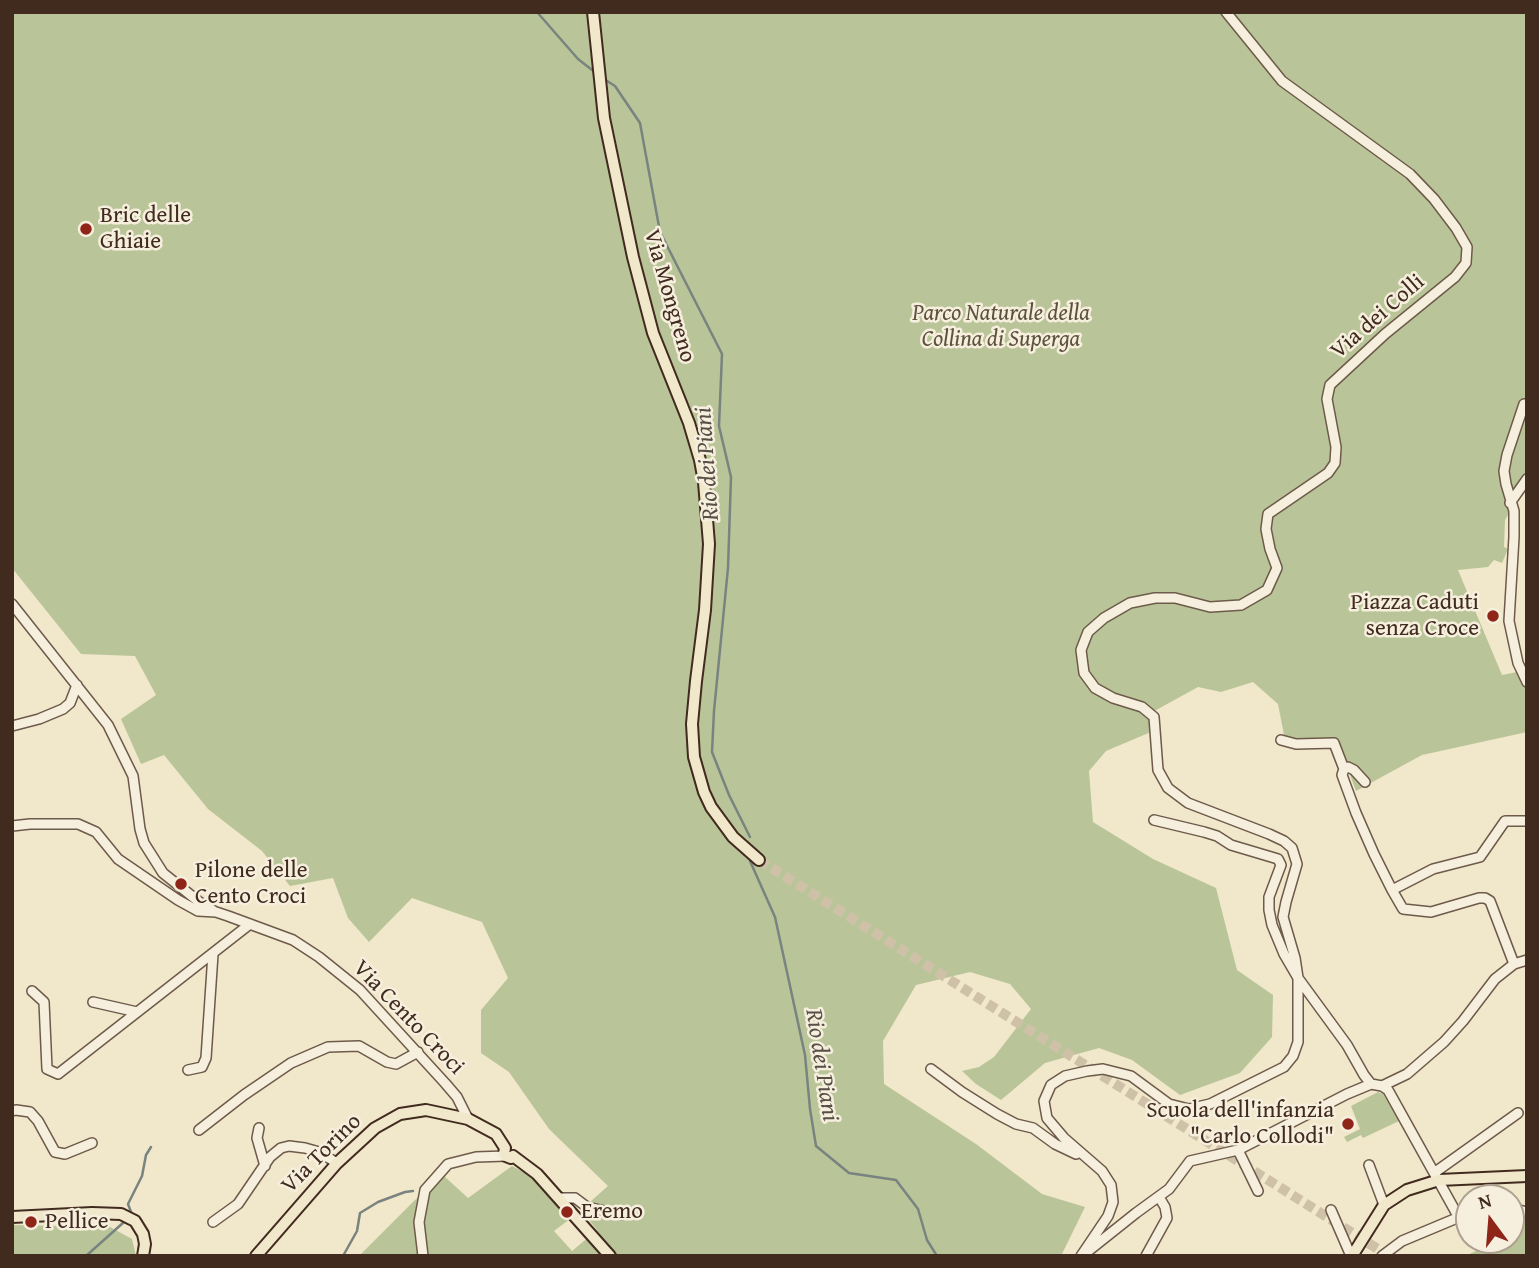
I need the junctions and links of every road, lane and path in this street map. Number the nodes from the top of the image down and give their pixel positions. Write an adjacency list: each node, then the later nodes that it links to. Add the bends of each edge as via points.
1 (593, 12): 16 (main road, Via Mongreno, via 604,118 633,257 649,320 689,423 704,482 709,544 692,724 694,757 711,807 733,837)
2 (1226, 12): 23 (street, Via dei Colli, via 1282,81 1410,174 1467,247 1466,263 1455,277 1330,385 1327,399 1335,463 1328,473 1268,514 1266,529 1277,568 1267,590 1241,605 1210,607 1175,598 1130,603 1088,632 1081,650 1084,673 1095,688 1142,706 1154,717 1158,770 1168,788 1188,803 1269,834 1292,848 1297,864 1283,917)
3 (1524, 404): 5 (street, via 1504,471)
4 (1527, 479): 5 (street)
5 (1510, 503): 7 (street, via 1514,537 1509,621)
6 (12, 604): 8 (street)
7 (1527, 682)
8 (77, 685): 9 (street, via 63,709); 18 (street, via 108,725 133,776 144,843 163,873)
9 (12, 726)
10 (1281, 740): 11 (street, via 1334,743)
11 (1344, 769): 12 (street, via 1354,770); 17 (street, via 1342,775 1356,813)
12 (1365, 782)
13 (1154, 820): 23 (street, via 1217,836 1278,859 1281,865 1269,910)
14 (1527, 821): 17 (street, via 1506,821 1480,857 1433,869)
15 (12, 826): 18 (street, Via Cento Croci, via 78,824 96,832 118,859 178,900 198,911)
16 (759, 860)
17 (1392, 890): 22 (street, via 1403,909 1431,912 1479,898 1490,901)
18 (216, 912): 19 (street, Via Cento Croci)
19 (250, 924): 20 (street); 27 (street, Via Cento Croci, via 293,940 319,957 360,990)
20 (213, 954): 26 (street); 29 (street, via 206,1058 202,1067)
21 (1527, 960): 22 (street)
22 (1514, 964): 31 (street, via 1495,979 1444,1042 1407,1074)
23 (1298, 978): 30 (street); 40 (street, Via dei Colli, via 1298,1042 1293,1055 1284,1067 1210,1104 1189,1109 1170,1104 1131,1076 1103,1069 1065,1076 1051,1086 1044,1101 1047,1118)
24 (32, 991): 26 (street, via 44,1002 47,1069 58,1074)
25 (93, 1002): 26 (street)
26 (137, 1013)
27 (418, 1052): 34 (street, Via Cento Croci, via 457,1097); 36 (street, via 396,1064 359,1046 328,1047 291,1063)
28 (931, 1069): 40 (street, via 997,1114)
29 (188, 1070)
30 (1371, 1084): 31 (street); 38 (street)
31 (1382, 1086): 44 (street)
32 (12, 1111): 37 (street, via 30,1112 55,1152 65,1154)
33 (1518, 1113): 44 (street)
34 (468, 1119): 39 (main road, Via Torino, via 496,1134); 41 (main road, Via Torino, via 426,1110 400,1114 375,1128)
35 (259, 1128): 43 (street, via 257,1139)
36 (199, 1130)
37 (93, 1143)
38 (1238, 1150): 46 (street); 47 (street, via 1190,1161)
39 (508, 1154): 48 (main road, Via Torino); 58 (street, via 448,1164 425,1190 419,1222)
40 (1082, 1156): 60 (street, Via dei Colli, via 1111,1185 1113,1202)
41 (337, 1163): 43 (street, via 319,1152 289,1146 270,1157); 57 (main road, Via Torino)
42 (1369, 1164): 49 (street)
43 (265, 1166): 55 (street, via 238,1205)
44 (1437, 1176): 45 (main road); 49 (main road); 51 (street)
45 (1527, 1176)
46 (1258, 1191)
47 (1159, 1197): 60 (street); 61 (street, via 1167,1218)
48 (560, 1198): 52 (street, via 575,1198 587,1207); 59 (main road, Via Torino)
49 (1384, 1205): 62 (main road)
50 (1331, 1210): 62 (street)
51 (1455, 1210)
52 (622, 1215)
53 (12, 1217): 56 (main road, via 121,1214 135,1221 143,1234)
54 (1455, 1217): 63 (street, via 1402,1241)
55 (214, 1222)
56 (143, 1256)
57 (256, 1256)
58 (423, 1256)
59 (610, 1256)
60 (1082, 1256)
61 (1146, 1256)
62 (1351, 1256)
63 (1381, 1256)

